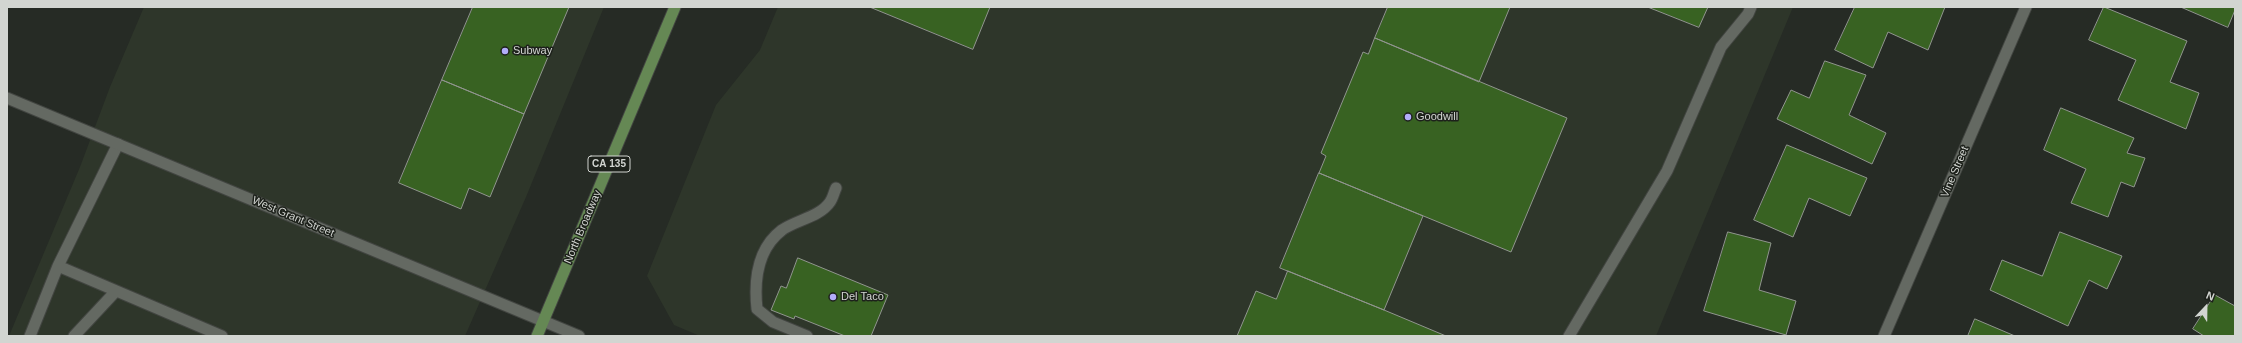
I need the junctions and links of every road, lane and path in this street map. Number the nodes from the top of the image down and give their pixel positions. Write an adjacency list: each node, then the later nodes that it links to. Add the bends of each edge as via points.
1 (675, 7): 9 (main road, North Broadway / CA 135)
2 (1751, 7): 16 (street, via 1721,47 1667,171)
3 (2026, 7): 17 (street, Vine Street)
4 (7, 98): 5 (street, West Grant Street)
5 (118, 144): 7 (street); 9 (street, West Grant Street)
6 (836, 188): 15 (street, via 830,202 822,210 782,230 768,244 759,264 754,287 757,309 773,322)
7 (58, 266): 8 (street); 10 (street)
8 (116, 291): 11 (street); 12 (street)
9 (543, 321): 13 (main road, North Broadway / CA 135); 14 (street, West Grant Street)
10 (30, 336)
11 (74, 336)
12 (222, 336)
13 (537, 336)
14 (579, 336)
15 (807, 336)
16 (1569, 336)
17 (1884, 336)

